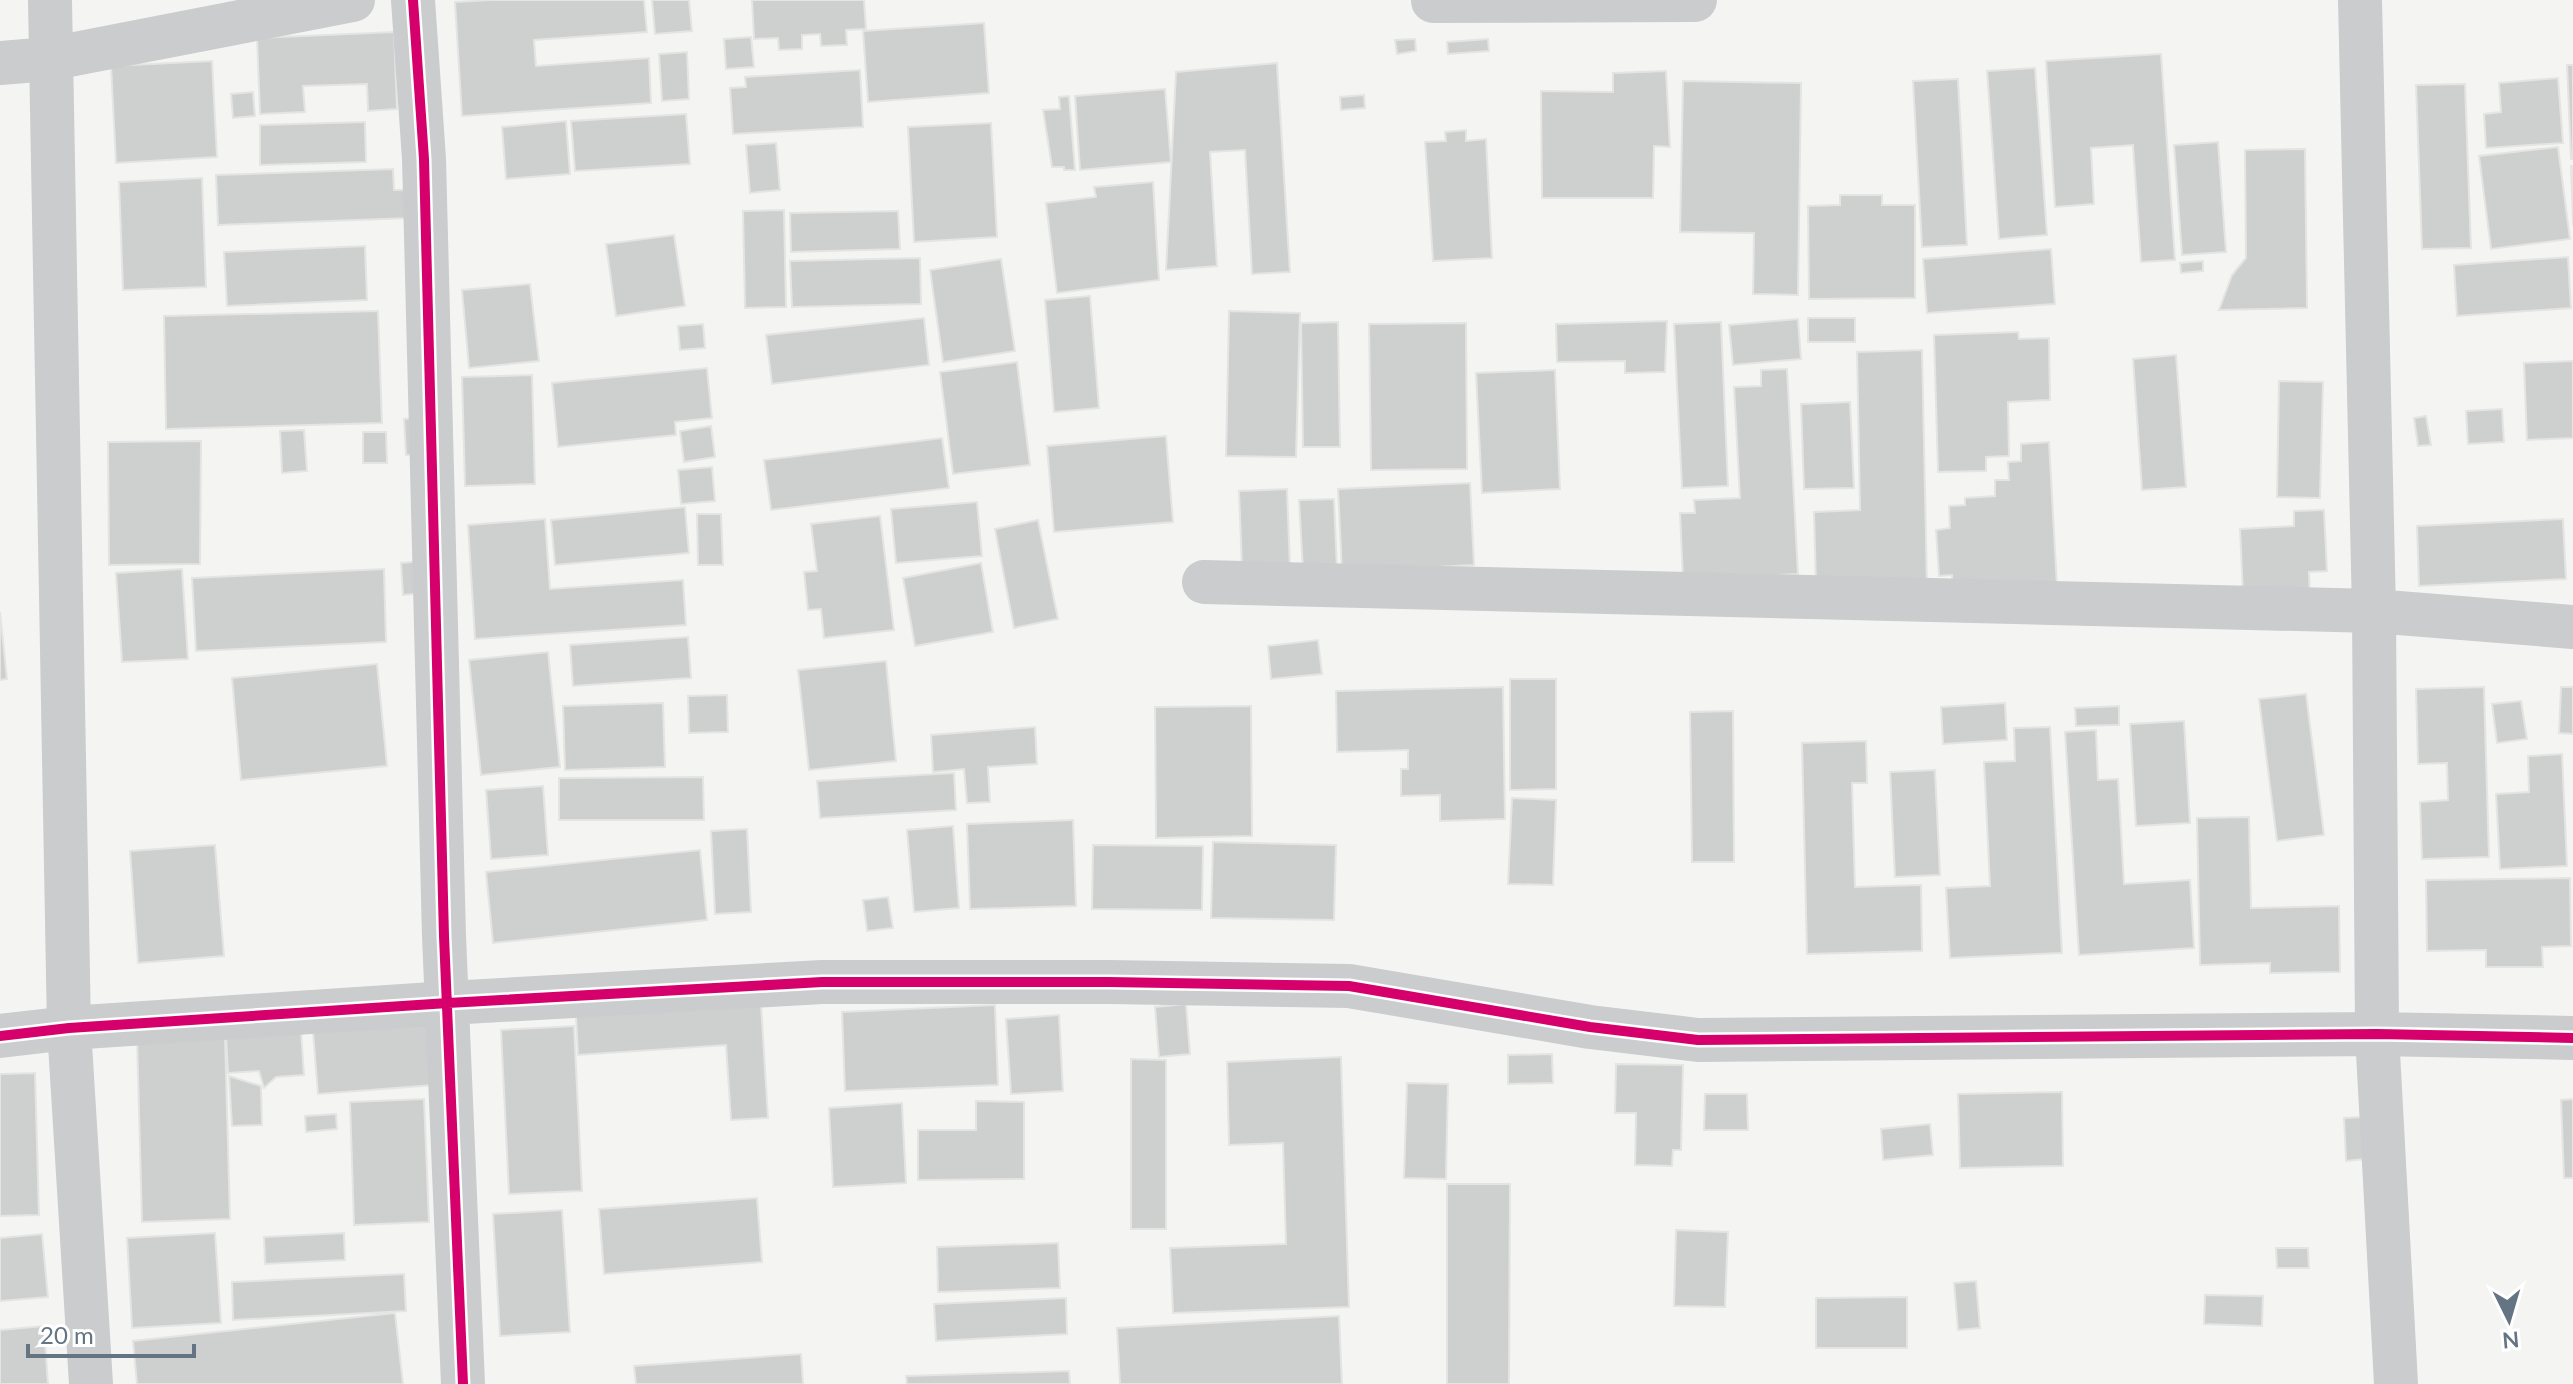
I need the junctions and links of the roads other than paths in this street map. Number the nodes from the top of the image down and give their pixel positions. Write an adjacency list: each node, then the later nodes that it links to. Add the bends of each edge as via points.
1 (50, 0): 7 (street)
2 (353, 0): 7 (street)
3 (413, 0): 12 (street, via 424,159)
4 (1695, 0): 6 (street)
5 (2360, 0): 10 (street)
6 (1433, 1)
7 (49, 59): 8 (street); 13 (street)
8 (0, 63)
9 (1204, 582): 10 (street)
10 (2374, 611): 11 (street); 14 (street)
11 (2573, 627)
12 (448, 1003): 13 (street); 14 (street, via 822,982 1349,986 1698,1040); 18 (street)
13 (69, 1028): 15 (street); 17 (street)
14 (2377, 1034): 16 (street); 19 (street)
15 (0, 1036)
16 (2573, 1038)
17 (91, 1384)
18 (463, 1384)
19 (2396, 1384)

